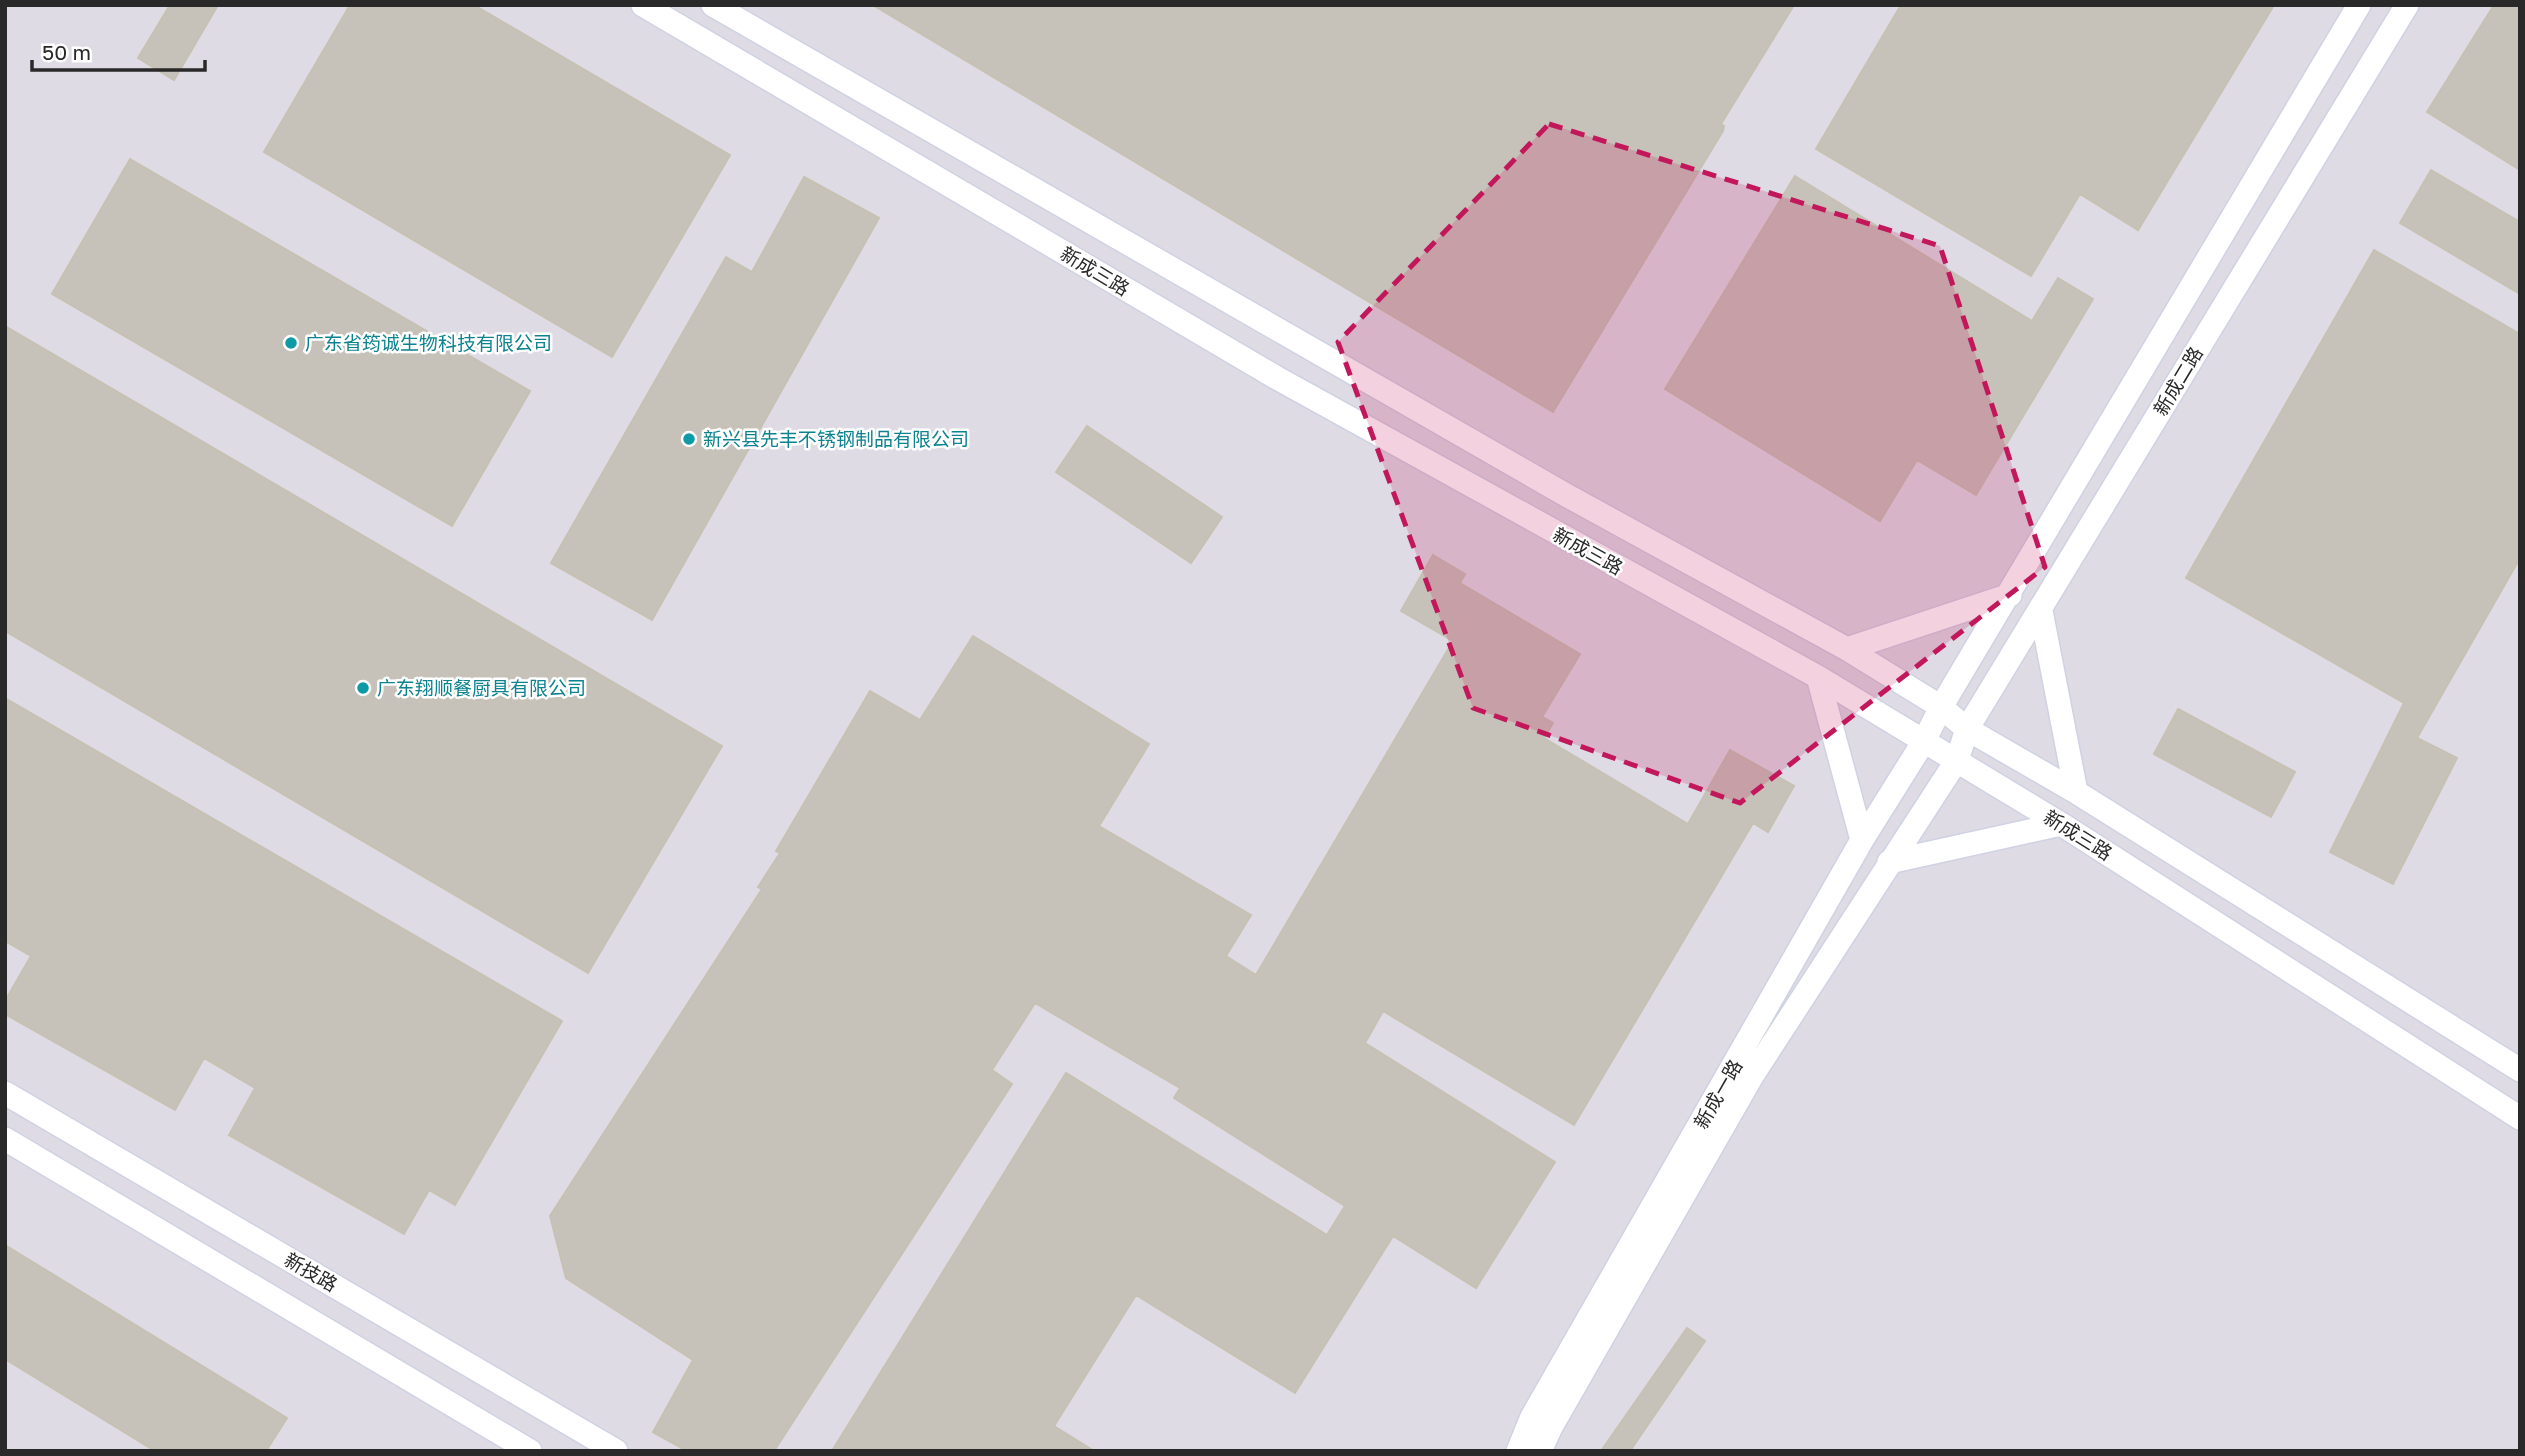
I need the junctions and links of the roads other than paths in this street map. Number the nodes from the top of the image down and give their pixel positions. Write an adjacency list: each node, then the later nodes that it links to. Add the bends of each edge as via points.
1 (643, 5): 8 (street, 新成三路, via 1277,379)
2 (713, 5): 7 (street, 新成三路, via 1554,488)
3 (2359, 5): 5 (street, 新成二路)
4 (2407, 5): 6 (street, 新成二路)
5 (2010, 595): 7 (street); 9 (street, 新成二路)
6 (2041, 611): 10 (street, 新成二路); 13 (street)
7 (1847, 649): 9 (street, 新成三路)
8 (1818, 677): 11 (street, 新成三路); 15 (street)
9 (1941, 707): 10 (street, 新成三路); 11 (street, 新成二路)
10 (1967, 729): 12 (street, 新成二路); 13 (street, 新成三路)
11 (1924, 741): 12 (street, 新成三路); 15 (street, 新成一路)
12 (1957, 760): 14 (street, 新成三路); 16 (street, 新成一路)
13 (2076, 792): 17 (street, 新成三路)
14 (2061, 824): 16 (street); 19 (street, 新成三路)
15 (1862, 840): 23 (street, 新成一路, via 1532,1417)
16 (1889, 862): 24 (street, 新成一路, via 1752,1076)
17 (2520, 1070)
18 (5, 1093): 22 (street, 新技路)
19 (2520, 1118)
20 (5, 1139): 21 (street)
21 (530, 1451)
22 (616, 1451)
23 (1518, 1451)
24 (1541, 1451)

